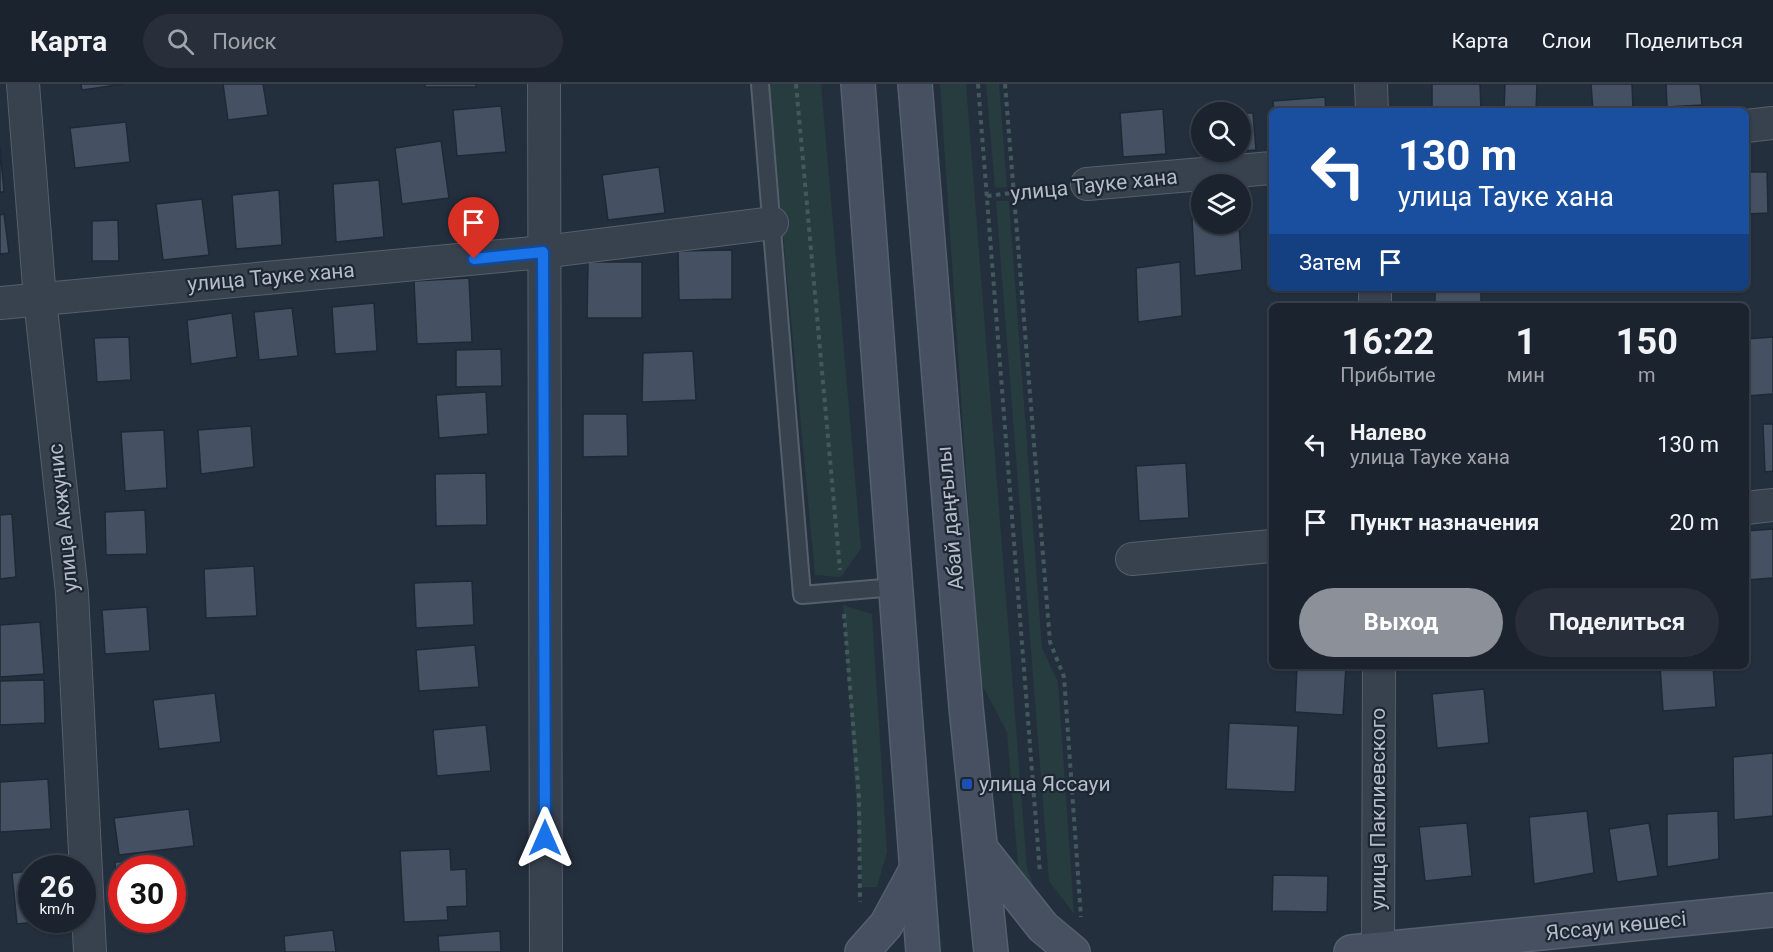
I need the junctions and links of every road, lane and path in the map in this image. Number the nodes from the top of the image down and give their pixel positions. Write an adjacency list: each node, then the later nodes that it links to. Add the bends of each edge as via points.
1 (23, 84): 19 (street, улица Акжунис)
2 (544, 84): 18 (street)
3 (760, 84): 17 (lane)
4 (796, 84): 26 (path)
5 (858, 84): 25 (main road)
6 (915, 84): 28 (main road, Абай даңғылы)
7 (978, 84): 16 (path)
8 (1005, 84): 15 (path)
9 (1371, 84): 10 (street)
10 (1372, 108)
11 (1773, 123): 12 (street)
12 (1749, 126)
13 (1269, 168): 14 (street, улица Тауке хана)
14 (1087, 184): 15 (path, улица Тауке хана)
15 (1013, 192): 16 (path, улица Тауке хана); 33 (path, via 1050,642 1064,677)
16 (987, 196): 30 (path)
17 (772, 223): 18 (street, улица Тауке хана); 26 (lane, via 802,595)
18 (543, 252): 19 (street, улица Тауке хана); 36 (street)
19 (40, 299): 20 (street, улица Тауке хана); 35 (street, улица Акжунис, via 72,593)
20 (0, 303)
21 (1773, 505): 22 (street)
22 (1749, 508)
23 (1269, 546): 24 (street)
24 (1132, 559)
25 (895, 587): 26 (lane); 29 (main road)
26 (842, 593): 31 (path, via 859,798)
27 (1379, 669): 34 (street, улица Паклиевского)
28 (981, 849): 39 (main road, Абай даңғылы); 40 (main road, via 1043,927)
29 (916, 870): 37 (main road, via 886,925); 38 (main road)
30 (1041, 879)
31 (860, 908)
32 (1773, 910): 34 (main road, Яссауи көшесі)
33 (1081, 918)
34 (1369, 951)
35 (90, 952)
36 (546, 952)
37 (862, 952)
38 (923, 952)
39 (991, 952)
40 (1073, 952)

